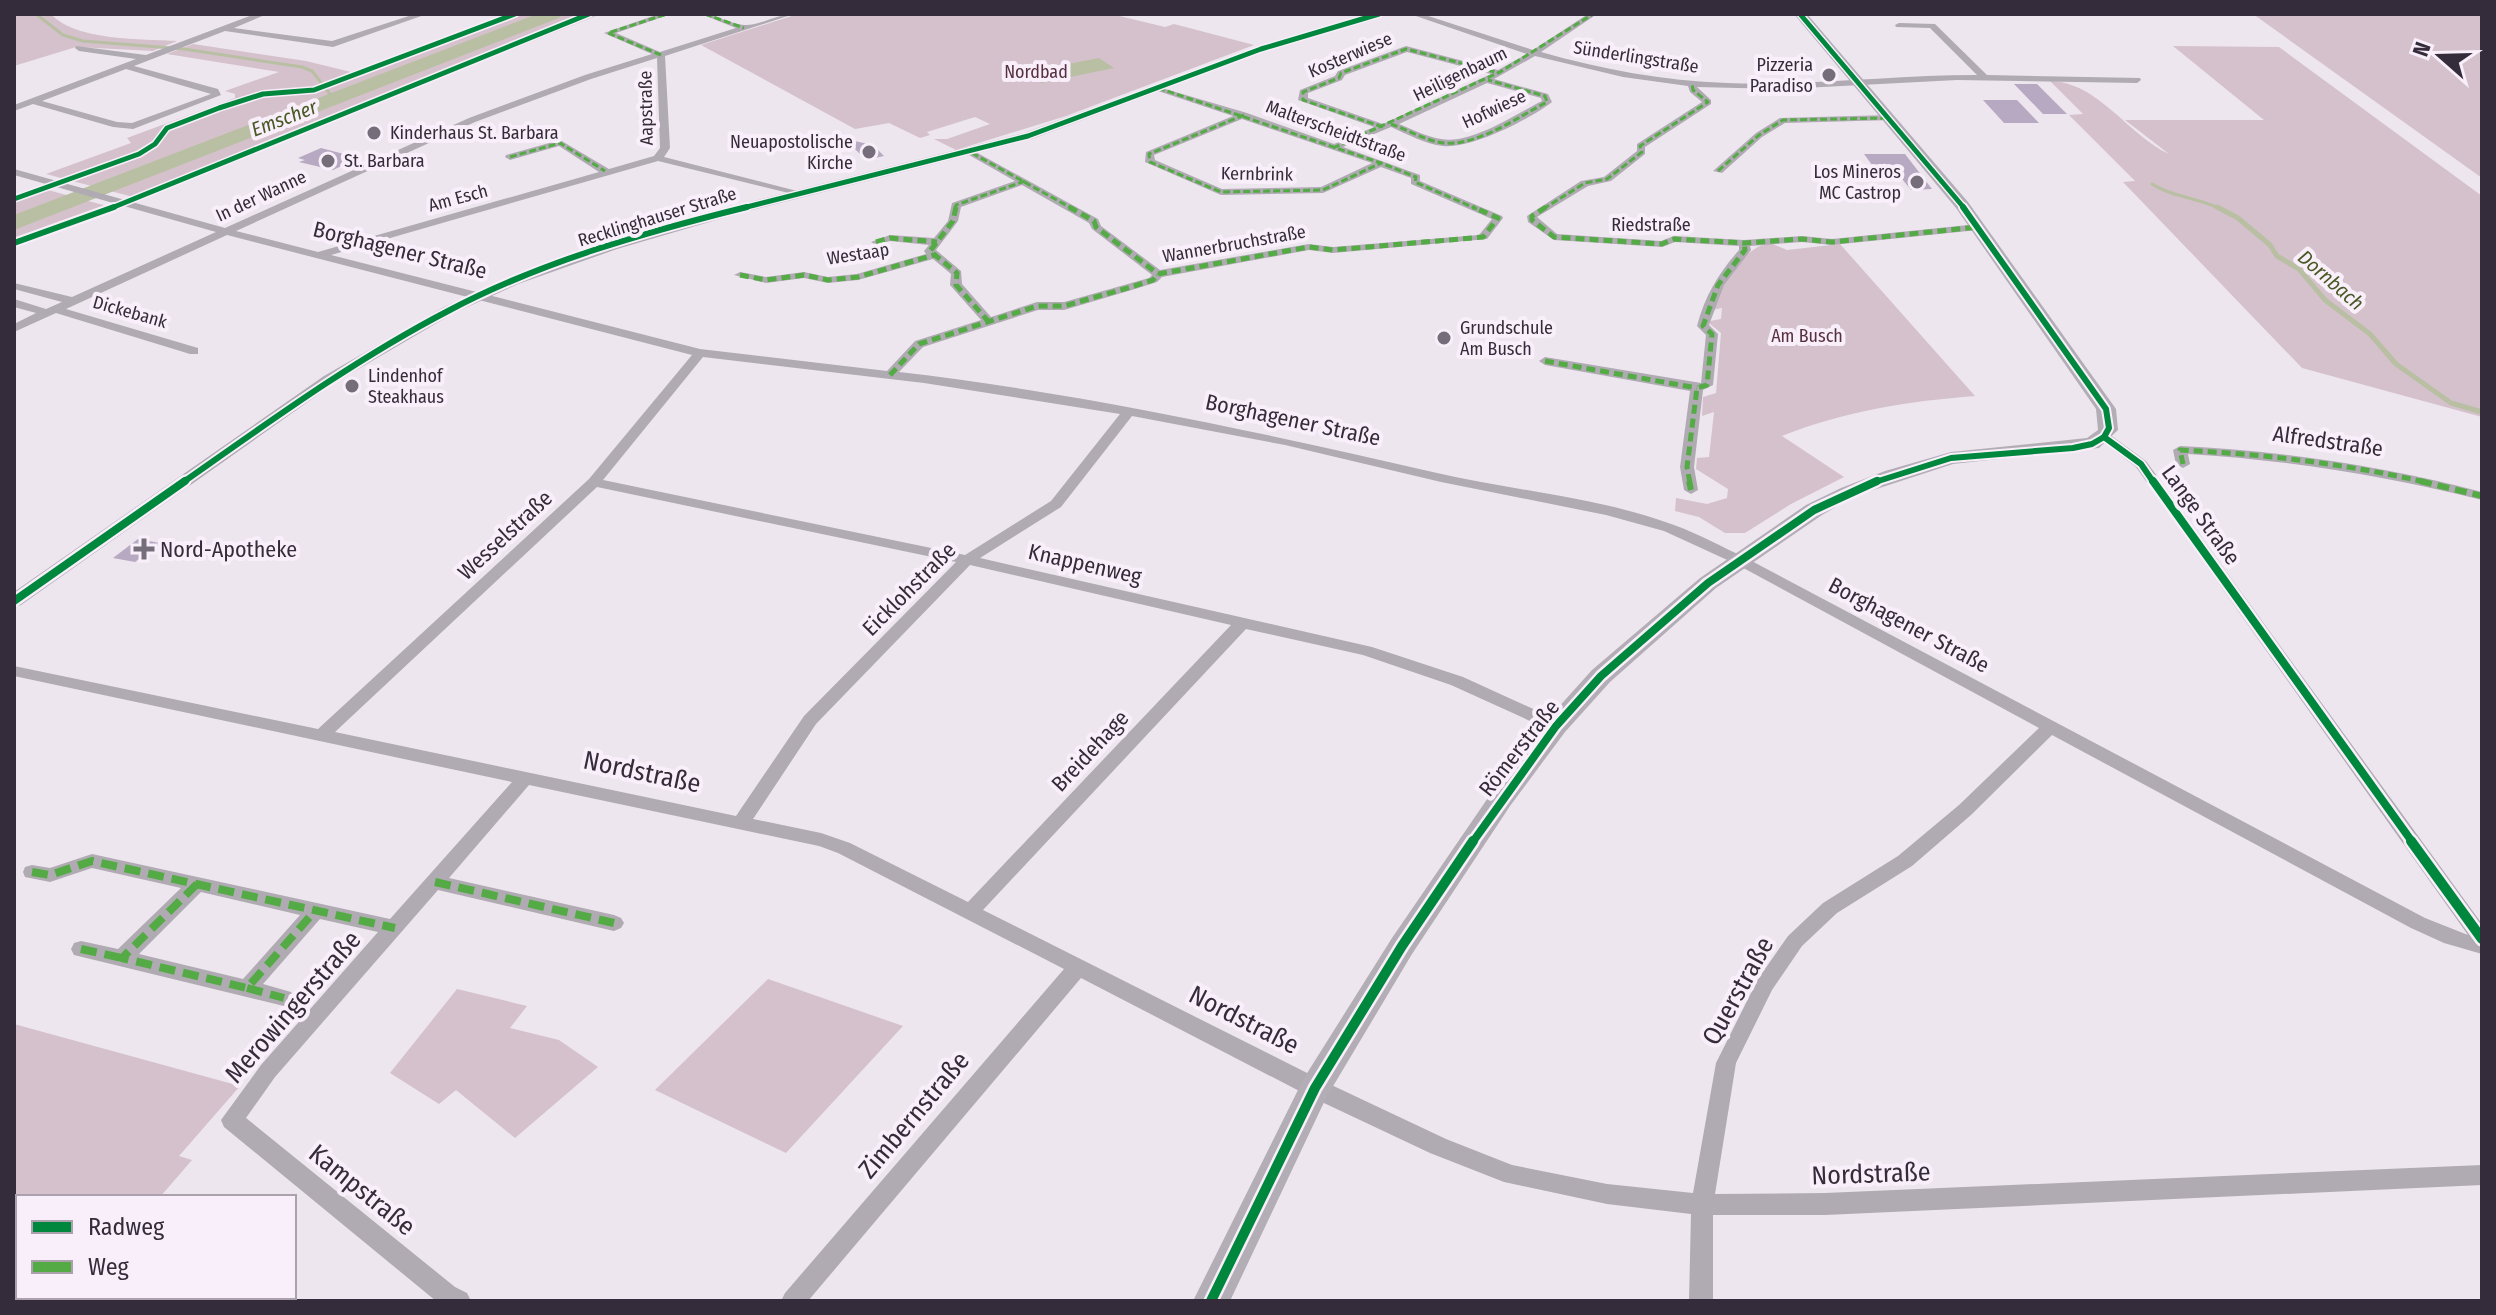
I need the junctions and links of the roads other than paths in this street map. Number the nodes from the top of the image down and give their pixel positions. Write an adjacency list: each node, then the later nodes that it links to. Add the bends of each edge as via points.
1 (263, 14): 12 (street)
2 (423, 14): 12 (street, via 333,44)
3 (667, 14): 15 (street, via 608,33)
4 (705, 14): 11 (street)
5 (790, 14): 11 (street, In der Wanne)
6 (1379, 14): 24 (street, Recklinghauser Straße, via 1261,49)
7 (1414, 14): 14 (street, Sünderlingstraße)
8 (1593, 14): 14 (street, Heiligenbaum)
9 (1800, 14): 23 (main road)
10 (1899, 25): 19 (street, via 1932,26)
11 (744, 28): 15 (street, In der Wanne)
12 (223, 29): 16 (street)
13 (79, 48): 16 (street)
14 (1536, 54): 18 (street, Heiligenbaum); 22 (street, Sünderlingstraße)
15 (661, 55): 33 (street, Aapstraße, via 665,148); 42 (street, In der Wanne, via 472,120)
16 (148, 58): 17 (street)
17 (126, 66): 25 (street); 25 (street, via 216,95 133,126)
18 (1499, 73): 20 (street, Heiligenbaum); 29 (street, Kosterwiese, via 1406,49 1303,92 1303,100)
19 (1986, 79): 21 (street); 23 (street)
20 (1488, 80): 29 (street, Heiligenbaum); 29 (street, Hofwiese, via 1545,96 1547,102 1506,126 1459,143)
21 (2137, 80)
22 (1692, 83): 23 (street, Sünderlingstraße); 45 (street, Riedstraße, via 1708,102 1640,146 1642,152 1607,179 1585,183 1531,219 1562,239)
23 (1859, 83): 28 (main road)
24 (1158, 88): 27 (street, Malterscheidtstraße); 31 (street, Recklinghauser Straße)
25 (33, 101): 26 (street)
26 (14, 108)
27 (1244, 115): 30 (street, Malterscheidtstraße); 34 (street, Kernbrink, via 1149,154 1150,162 1221,192 1323,190)
28 (1890, 118): 36 (street, via 1783,120); 41 (main road)
29 (1387, 126): 30 (street, Heiligenbaum)
30 (1333, 148): 34 (street, Malterscheidtstraße)
31 (972, 153): 38 (street); 39 (street, Recklinghauser Straße)
32 (510, 157): 35 (street, via 560,143)
33 (658, 158): 35 (street, Am Esch); 39 (street, Am Esch)
34 (1381, 163): 40 (street, Malterscheidtstraße)
35 (605, 171): 47 (street, Am Esch)
36 (1718, 171)
37 (14, 172): 42 (street, Borghagener Straße)
38 (1025, 181): 44 (street, via 956,205 953,221); 48 (street, via 1094,221)
39 (797, 194): 51 (street, Recklinghauser Straße, via 599,251)
40 (1494, 215): 48 (street, Wannerbruchstraße, via 1497,220 1475,239 1333,250 1309,247)
41 (1978, 227): 45 (street, Riedstraße, via 1832,242); 63 (main road, via 2106,409 2109,428)
42 (226, 232): 47 (street, Borghagener Straße); 52 (street, In der Wanne)
43 (876, 242): 44 (street)
44 (937, 242): 46 (street, via 930,251)
45 (1744, 243): 61 (street, via 1745,250 1709,299 1703,326 1712,334 1707,385)
46 (934, 255): 49 (street, Westaap, via 858,277 766,280); 55 (street, via 957,273 956,285)
47 (319, 256): 51 (street, Borghagener Straße)
48 (1158, 274): 55 (street, Wannerbruchstraße, via 1153,280 1064,306 1037,306)
49 (740, 275)
50 (14, 286): 52 (street, Dickebank)
51 (481, 295): 58 (street, Borghagener Straße); 70 (street, Recklinghauser Straße, via 330,379)
52 (73, 301): 54 (street, In der Wanne)
53 (14, 303): 54 (street, Dickebank)
54 (51, 311): 56 (street, In der Wanne); 57 (street, Dickebank)
55 (988, 321): 60 (street, Wannerbruchstraße, via 919,344)
56 (14, 328)
57 (194, 351)
58 (700, 353): 60 (street, Borghagener Straße); 65 (street, Wesselstraße)
59 (1545, 361): 61 (street)
60 (890, 375): 62 (street, Borghagener Straße)
61 (1697, 388): 66 (street, via 1687,467)
62 (1129, 411): 68 (street, Eicklohstraße, via 1056,504); 69 (street, Borghagener Straße, via 1608,511 1669,528)
63 (2104, 437): 69 (main road, Römerstraße, via 2073,448 1951,458 1892,475 1828,502); 85 (street, Lange Straße, via 2141,464)
64 (2183, 464): 67 (street, Alfredstraße, via 2180,450 2277,454 2366,467)
65 (594, 482): 68 (street, Knappenweg); 75 (street, Wesselstraße)
66 (1691, 490)
67 (2482, 496)
68 (967, 560): 71 (street, Knappenweg); 77 (street, Eicklohstraße, via 810,720)
69 (1741, 561): 73 (main road, Römerstraße, via 1631,647); 74 (street, Borghagener Straße)
70 (14, 601)
71 (1243, 622): 73 (street, Knappenweg, via 1416,667); 82 (street, Breidehage)
72 (14, 671): 75 (street, Nordstraße)
73 (1556, 726): 92 (main road, Römerstraße, via 1402,946)
74 (2049, 728): 86 (street, Borghagener Straße, via 2418,923); 95 (street, Querstraße, via 1917,851 1830,908 1795,941 1765,985 1726,1063)
75 (323, 734): 76 (street, Nordstraße)
76 (526, 777): 77 (street, Nordstraße); 79 (street, Merowingerstraße)
77 (742, 821): 82 (street, Nordstraße, via 844,848)
78 (32, 872): 80 (street, Merowingerstraße, via 50,875 92,861)
79 (435, 882): 83 (street); 84 (street, Merowingerstraße)
80 (197, 884): 81 (street, Merowingerstraße); 88 (street)
81 (315, 911): 84 (street, Merowingerstraße); 90 (street, Merowingerstraße)
82 (971, 911): 89 (street, Nordstraße)
83 (614, 923)
84 (395, 928): 93 (street, Merowingerstraße, via 268,1071)
85 (2482, 939)
86 (2482, 946)
87 (81, 949): 88 (street, Merowingerstraße)
88 (122, 958): 90 (street, Merowingerstraße)
89 (1079, 966): 92 (street, Nordstraße); 97 (street, Zimbernstraße)
90 (247, 988): 91 (street, Merowingerstraße)
91 (284, 998)
92 (1315, 1088): 95 (street, Nordstraße, via 1512,1175); 98 (main road, Römerstraße)
93 (232, 1120): 96 (street, Kampstraße)
94 (2482, 1175): 95 (street, Nordstraße)
95 (1702, 1205): 99 (street, Querstraße)
96 (459, 1301)
97 (793, 1301)
98 (1211, 1301)
99 (1701, 1301)

